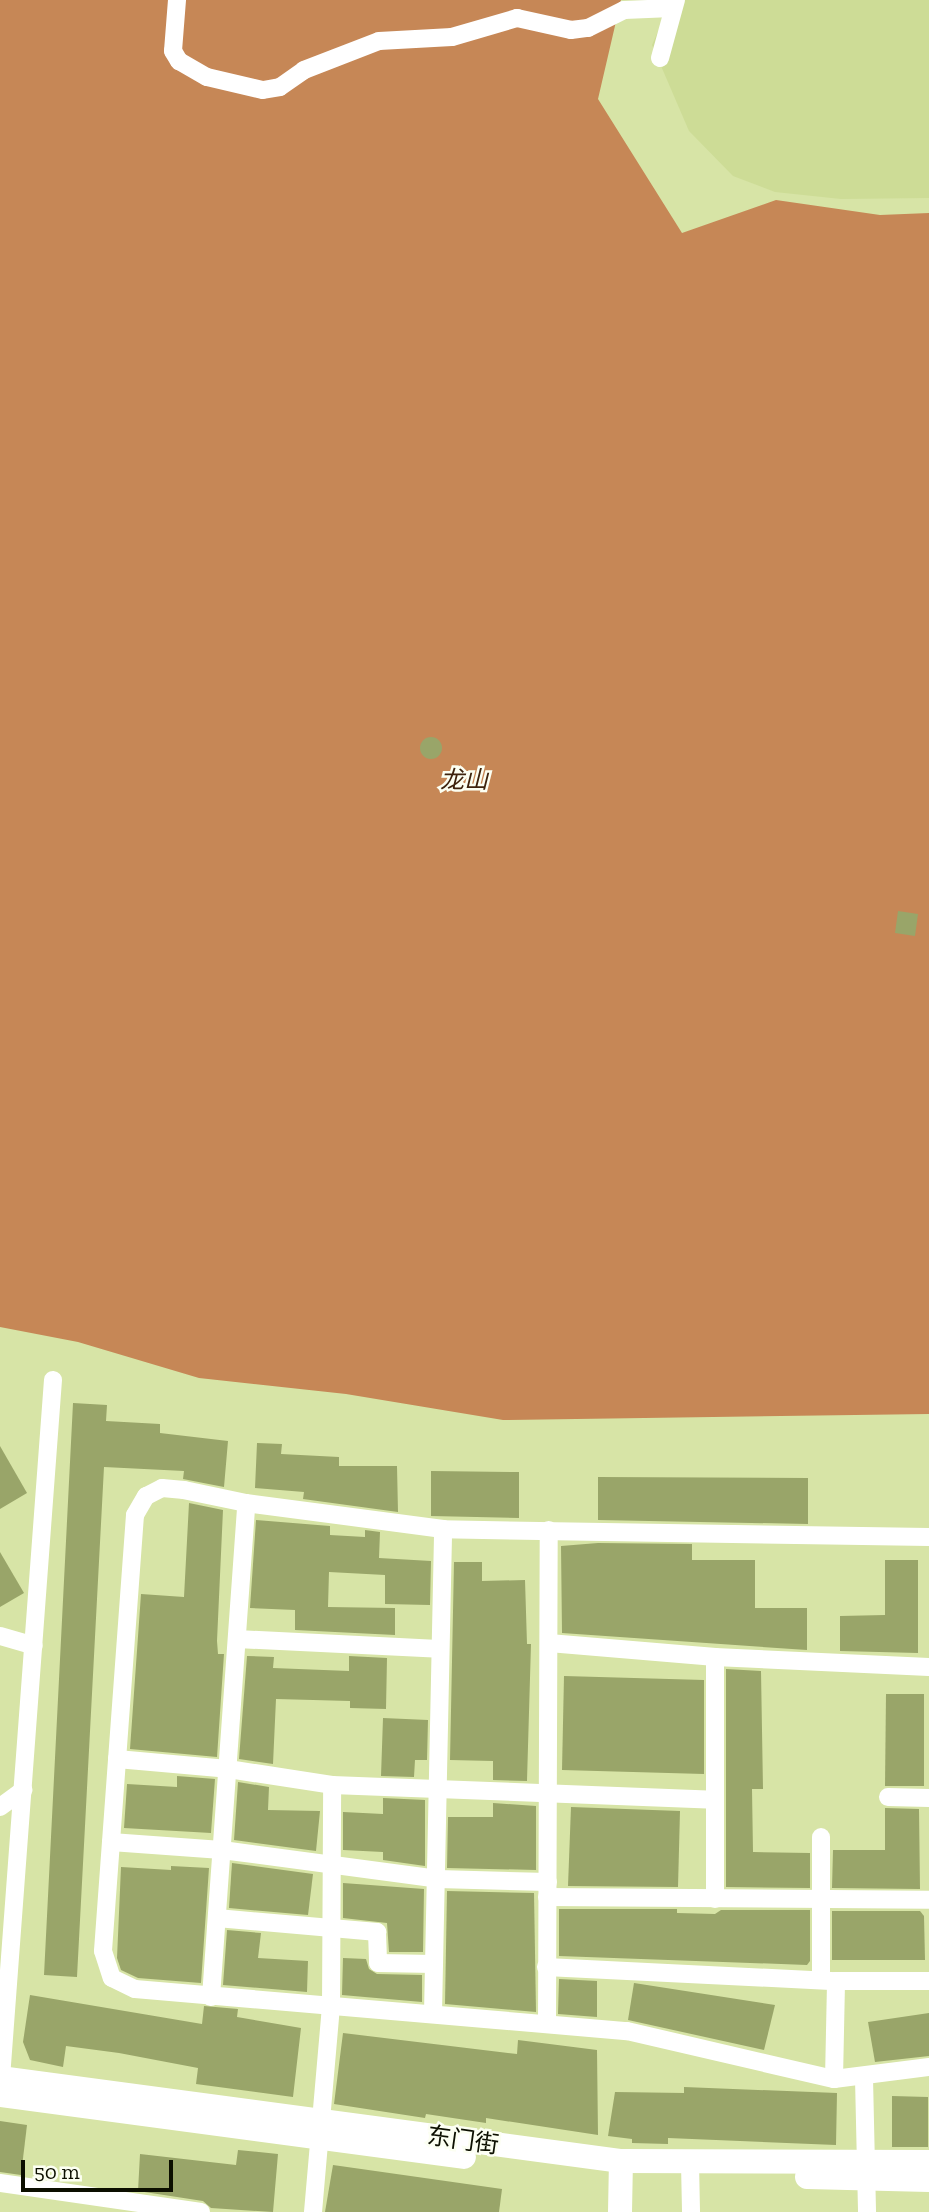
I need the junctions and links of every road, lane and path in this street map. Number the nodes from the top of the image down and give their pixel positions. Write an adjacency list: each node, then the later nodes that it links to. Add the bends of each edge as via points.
1 (177, 0): 2 (street, via 173,51 179,61 207,77 262,90 280,87 304,70 379,41 452,37 517,18 570,30 588,28 624,10)
2 (674, 4): 3 (street)
3 (660, 58)
4 (53, 1380): 12 (street)
5 (246, 1503): 6 (street); 10 (street); 16 (street, via 162,1488 138,1503)
6 (443, 1529): 7 (street); 13 (street)
7 (549, 1530): 8 (street); 11 (street)
8 (929, 1537)
9 (0, 1636): 12 (street)
10 (237, 1639): 13 (street); 17 (street)
11 (549, 1643): 14 (street); 21 (street)
12 (34, 1646): 19 (street)
13 (439, 1649): 20 (street)
14 (715, 1657): 15 (street); 24 (street)
15 (929, 1667)
16 (117, 1759): 17 (street); 27 (street)
17 (228, 1769): 18 (street); 28 (street)
18 (332, 1785): 20 (street); 29 (street)
19 (23, 1790): 25 (street); 48 (street)
20 (437, 1792): 21 (street); 30 (street)
21 (550, 1797): 24 (street); 31 (street)
22 (888, 1797): 23 (street)
23 (929, 1798)
24 (714, 1800): 32 (street)
25 (0, 1807)
26 (821, 1837): 34 (street)
27 (111, 1842): 28 (street); 41 (street, via 103,1951 112,1978 135,1989)
28 (222, 1850): 29 (street); 35 (street)
29 (332, 1864): 30 (street); 36 (street)
30 (438, 1879): 31 (street); 37 (street)
31 (548, 1889): 32 (street); 38 (street)
32 (715, 1899): 34 (street)
33 (929, 1900): 34 (street)
34 (821, 1901): 39 (street)
35 (217, 1918): 36 (street); 41 (street)
36 (332, 1928): 37 (street, via 377,1933 377,1963); 42 (street)
37 (434, 1964): 43 (street)
38 (546, 1966): 39 (street); 44 (street)
39 (828, 1980): 40 (street); 47 (street)
40 (929, 1981)
41 (211, 1997): 42 (street)
42 (331, 2008): 43 (street); 49 (street)
43 (433, 2013): 44 (street)
44 (547, 2024): 47 (street, via 627,2031)
45 (929, 2067): 46 (street)
46 (864, 2078): 47 (street); 51 (street)
47 (834, 2079)
48 (0, 2084): 49 (street, 东门街)
49 (322, 2131): 52 (street, 东门街); 59 (street)
50 (929, 2162): 51 (street, 东门街)
51 (868, 2168): 53 (street, 东门街); 54 (street, 东门街); 62 (street)
52 (621, 2169): 53 (street, 东门街); 60 (street)
53 (690, 2171): 61 (street)
54 (929, 2180)
55 (0, 2186): 56 (street)
56 (73, 2204): 57 (street)
57 (149, 2209): 58 (street)
58 (201, 2212)
59 (313, 2212)
60 (620, 2212)
61 (691, 2212)
62 (867, 2212)

